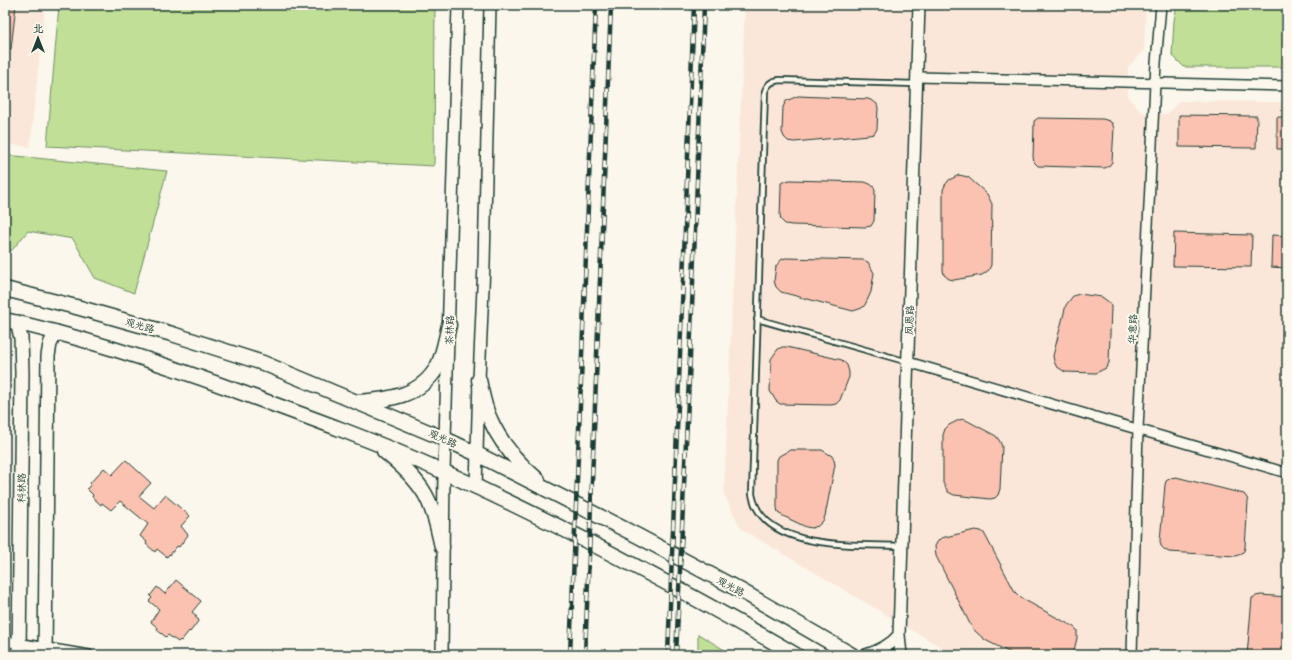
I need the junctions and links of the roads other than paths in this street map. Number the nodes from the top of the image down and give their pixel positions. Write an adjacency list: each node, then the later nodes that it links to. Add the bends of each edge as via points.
1 (458, 5): 11 (street, 茶林路)
2 (490, 5): 14 (street)
3 (919, 5): 5 (street, 凤恩路)
4 (1160, 5): 6 (street, 华意路)
5 (916, 80): 6 (street); 9 (lane, via 780,80 768,84 764,91); 13 (street, 凤恩路)
6 (1155, 84): 7 (street); 16 (street, 华意路)
7 (1287, 86)
8 (5, 289): 15 (main road, 观光路, via 164,332 263,363)
9 (757, 318): 13 (lane); 24 (lane, via 752,494 760,514 778,528 808,541)
10 (11, 321): 12 (main road); 28 (main road, 科林路, via 21,338 22,373)
11 (449, 326): 15 (main road, via 438,366 420,387 394,398); 17 (street, 茶林路)
12 (56, 332): 18 (main road, via 150,360); 29 (main road, via 48,356)
13 (908, 362): 16 (street); 24 (street, 凤恩路)
14 (479, 380): 19 (street); 23 (main road, via 490,419 499,435 521,464)
15 (355, 402): 17 (main road, 观光路)
16 (1138, 428): 21 (street); 36 (street, 华意路)
17 (445, 439): 19 (main road, 观光路); 20 (street, 茶林路)
18 (373, 442): 20 (main road); 25 (main road, via 412,476 425,494)
19 (477, 454): 22 (street); 23 (main road, 观光路)
20 (444, 472): 22 (main road); 25 (street, 茶林路)
21 (1287, 473)
22 (476, 487): 32 (main road, via 618,557)
23 (553, 494): 33 (main road, 观光路, via 745,593)
24 (902, 546): 26 (street, 凤恩路)
25 (442, 547): 31 (street, 茶林路)
26 (899, 635): 34 (street, via 888,645); 35 (street, 凤恩路)
27 (5, 641): 28 (street)
28 (19, 649): 29 (street)
29 (45, 651): 30 (street)
30 (89, 655)
31 (442, 655)
32 (796, 655)
33 (852, 655)
34 (866, 655)
35 (901, 655)
36 (1132, 655)

